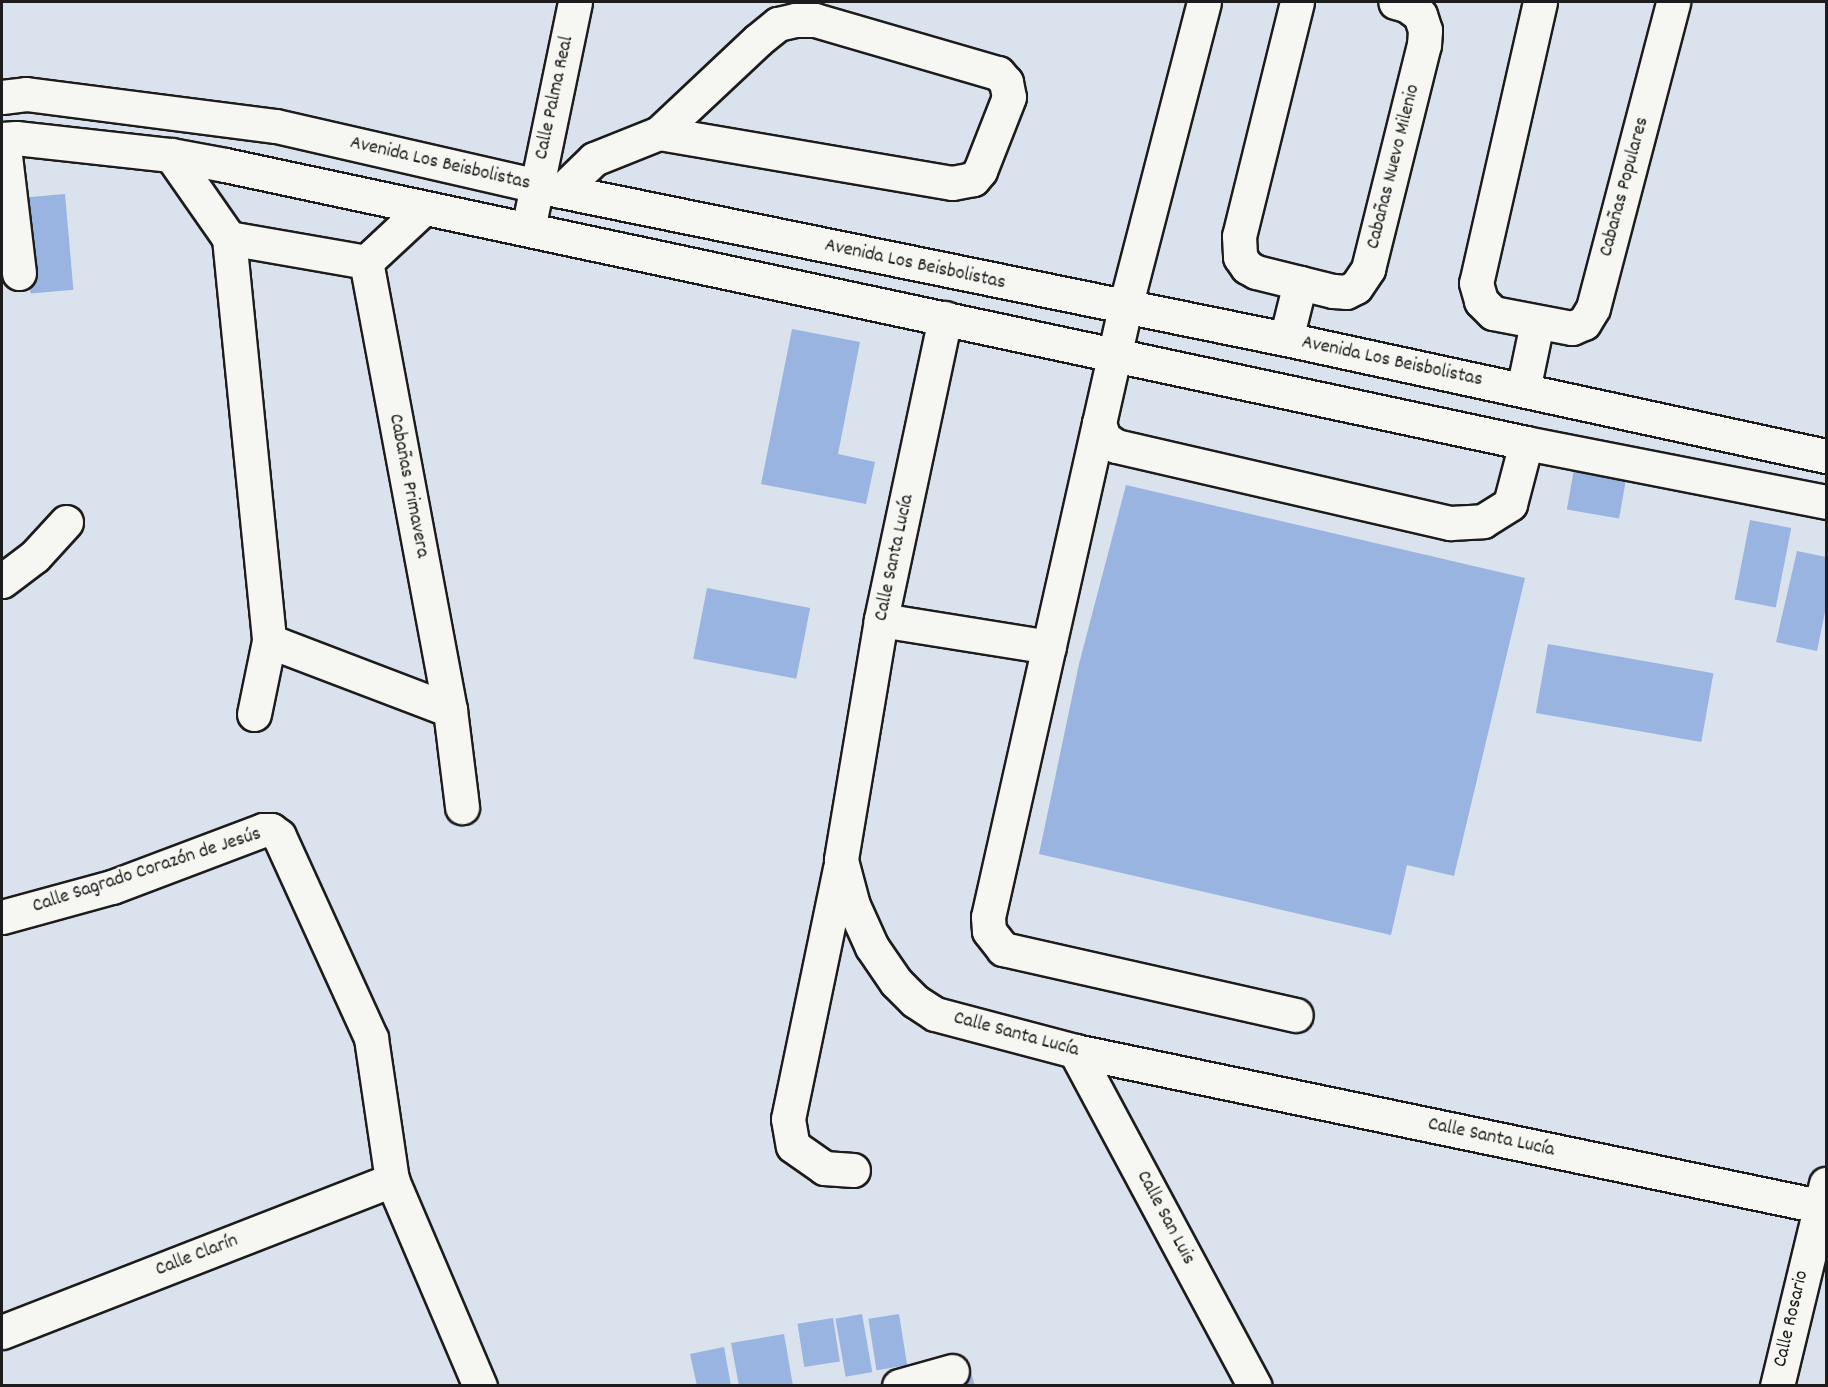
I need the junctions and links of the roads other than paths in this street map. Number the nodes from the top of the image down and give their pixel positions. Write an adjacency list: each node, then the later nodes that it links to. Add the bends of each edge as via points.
1 (574, 2): 11 (street, Calle Palma Real)
2 (1204, 2): 18 (street)
3 (1297, 2): 17 (street, Cabañas Nuevo Milenio, via 1239,236 1240,257 1247,267)
4 (1395, 2): 17 (street, Cabañas Nuevo Milenio, via 1420,15 1424,45 1368,269 1356,287 1346,292)
5 (1540, 2): 20 (street, Cabañas Populares, via 1476,283 1481,301 1493,313)
6 (1673, 2): 20 (street, Cabañas Populares, via 1593,308 1584,322 1572,328)
7 (2, 97): 11 (street, Avenida Los Beisbolistas, via 26,94 276,126)
8 (659, 133): 8 (street, via 758,39 778,24 796,20 815,20 998,73 1006,82 1009,97 980,171 973,179 952,183); 11 (street, via 594,159)
9 (2, 139): 10 (street); 16 (street)
10 (171, 155): 12 (street); 14 (street)
11 (549, 188): 13 (street, Calle Palma Real); 18 (street, Avenida Los Beisbolistas)
12 (424, 208): 13 (street); 15 (street)
13 (528, 229): 19 (street)
14 (229, 238): 15 (street); 31 (street)
15 (366, 262): 33 (street, Cabañas Primavera)
16 (19, 273)
17 (1300, 283): 21 (street)
18 (1125, 308): 21 (street, Avenida Los Beisbolistas); 22 (street)
19 (945, 318): 22 (street); 30 (street, Calle Santa Lucía)
20 (1537, 323): 23 (street)
21 (1286, 339): 23 (street, Avenida Los Beisbolistas)
22 (1115, 354): 24 (street); 25 (street)
23 (1523, 390): 26 (street, Avenida Los Beisbolistas)
24 (1099, 423): 25 (street, via 1104,438 1116,446 1450,523 1483,521 1510,504); 32 (street)
25 (1526, 443): 27 (street)
26 (1827, 456)
27 (1827, 502)
28 (66, 522): 29 (street, via 35,556)
29 (2, 581)
30 (881, 620): 32 (street); 36 (street, Calle Santa Lucía)
31 (269, 641): 33 (street); 34 (street)
32 (1049, 647): 38 (street, via 988,917 989,931 1003,949)
33 (450, 710): 35 (street, Cabañas Primavera)
34 (254, 714)
35 (462, 807)
36 (841, 860): 39 (street, Calle Santa Lucía, via 853,905 872,947 896,982 915,1001 935,1014); 40 (street, via 788,1119 793,1146 824,1168)
37 (3, 910): 41 (street, Calle Sagrado Corazón de Jesús, via 112,887 271,830 279,836 371,1038)
38 (1296, 1015)
39 (1075, 1051): 42 (street, Calle Santa Lucía); 47 (street, Calle San Luis)
40 (853, 1170)
41 (392, 1180): 43 (street, Calle Clarín); 45 (street, Calle Sagrado Corazón de Jesús)
42 (1823, 1195): 48 (street, Calle Rosario)
43 (2, 1332)
44 (952, 1371): 46 (street)
45 (480, 1386)
46 (899, 1386)
47 (1255, 1386)
48 (1777, 1386)

